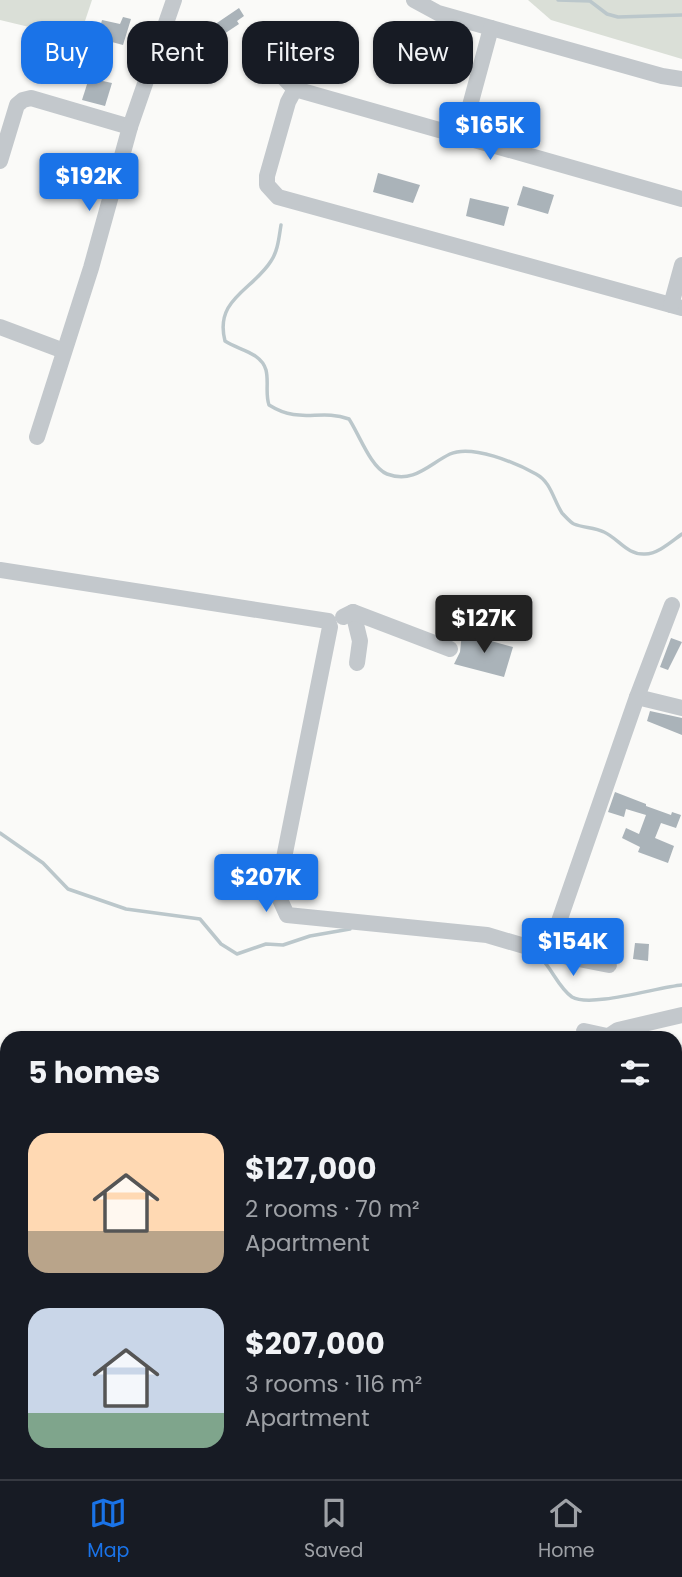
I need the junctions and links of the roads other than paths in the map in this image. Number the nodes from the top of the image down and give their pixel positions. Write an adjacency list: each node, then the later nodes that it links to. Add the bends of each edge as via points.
1 (174, 0): 7 (street)
2 (414, 0): 3 (street, via 438,13)
3 (491, 28): 4 (street); 8 (street)
4 (682, 79)
5 (290, 84): 6 (street)
6 (295, 89): 8 (street); 12 (street, via 267,176 267,185 278,197)
7 (130, 127): 9 (street, via 31,98 23,100); 14 (street)
8 (462, 135): 10 (street)
9 (0, 161)
10 (682, 199)
11 (682, 265): 12 (street)
12 (677, 307)
13 (0, 327): 14 (street)
14 (64, 351): 15 (street)
15 (37, 437)
16 (0, 570): 18 (street)
17 (672, 605): 21 (street)
18 (340, 618): 19 (street); 20 (street, via 360,641); 23 (street, via 330,627 278,893 287,915 487,935)
19 (450, 649)
20 (357, 663)
21 (637, 697): 22 (street); 23 (street)
22 (682, 708)
23 (548, 953): 24 (street)
24 (610, 965)
25 (682, 1015): 26 (street)
26 (616, 1031)

